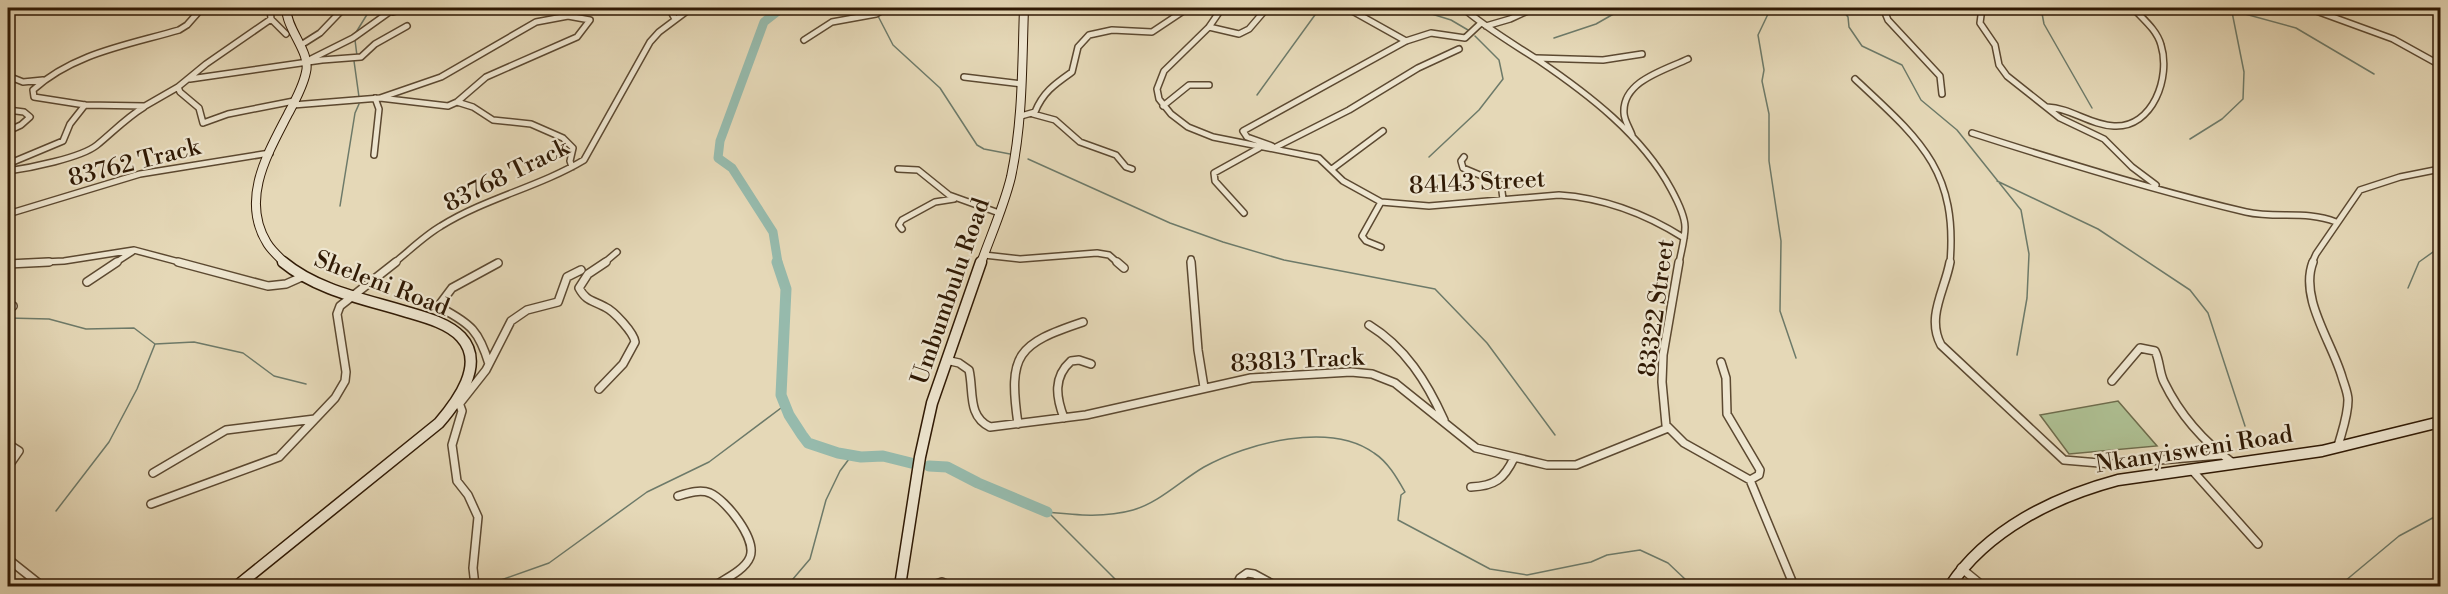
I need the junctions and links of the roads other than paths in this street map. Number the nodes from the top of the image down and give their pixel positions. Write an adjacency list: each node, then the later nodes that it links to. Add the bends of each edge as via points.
1 (202, 8): 42 (street, via 179,30 115,47)
2 (270, 8): 24 (street)
3 (286, 8): 32 (street, via 286,21)
4 (344, 8): 32 (street, via 320,33)
5 (395, 8): 23 (street)
6 (408, 8): 23 (street)
7 (669, 8): 25 (street)
8 (691, 8): 25 (street, 83768 Track)
9 (886, 8): 30 (street, via 876,14 832,22)
10 (1024, 8): 44 (street, Umbumbulu Road)
11 (1188, 8): 56 (street, via 1152,32 1112,30 1085,38 1078,47 1074,69 1049,88)
12 (1222, 8): 28 (street)
13 (1267, 8): 28 (street, via 1243,34)
14 (1278, 8): 15 (street)
15 (1287, 8)
16 (1347, 8): 31 (street)
17 (1463, 8): 26 (street, 83322 Street)
18 (1534, 8): 26 (street, via 1509,20)
19 (1883, 8): 47 (street, via 1888,20 1940,76)
20 (1983, 8): 54 (street, via 1980,23 1995,45 2001,69)
21 (2133, 8): 54 (street, via 2161,42 2161,79 2152,107 2141,118 2120,126)
22 (2308, 8): 38 (street, via 2408,45)
23 (387, 14): 37 (street)
24 (271, 19): 29 (street); 43 (street)
25 (675, 19): 68 (street, 83768 Track, via 650,42 590,152)
26 (1484, 24): 31 (street, via 1466,39 1430,33); 35 (street, 83322 Street)
27 (407, 26): 37 (street, via 361,57)
28 (1209, 27): 53 (street, via 1164,71 1157,89)
29 (286, 34)
30 (804, 40)
31 (1406, 41): 63 (street, via 1243,131 1247,137)
32 (301, 45): 37 (street)
33 (1459, 49): 63 (street)
34 (1642, 54): 35 (street, via 1615,59)
35 (1536, 58): 61 (street, 83322 Street, via 1597,103)
36 (1688, 59): 61 (street, via 1632,88 1624,113)
37 (308, 62): 43 (street); 50 (street, Sheleni Road)
38 (2440, 65)
39 (964, 77): 44 (street)
40 (9, 79): 42 (street)
41 (1855, 79): 116 (street, via 1928,153 1941,181 1951,238 1950,266 1934,324 1941,345 2064,460 2111,464)
42 (44, 80): 51 (street, via 34,97)
43 (187, 80): 46 (street)
44 (1022, 84): 57 (street, Umbumbulu Road)
45 (1209, 86): 53 (street, via 1190,83)
46 (178, 87): 50 (street, via 199,108 202,123 228,114); 52 (street)
47 (1942, 94)
48 (379, 97): 49 (street, via 444,106); 49 (street, via 441,77 543,20 575,16 590,20 577,37 486,77); 50 (street); 65 (street)
49 (457, 102): 68 (street, via 493,120 528,123 553,134 572,145)
50 (293, 103): 64 (street, Sheleni Road)
51 (85, 105): 52 (street); 67 (street, via 63,141)
52 (145, 106): 73 (street, via 95,147 38,167)
53 (1163, 106): 62 (street, 84143 Street, via 1197,131)
54 (2046, 107): 74 (street, via 2064,121 2104,139)
55 (8, 110): 58 (street, via 30,117)
56 (1033, 114): 57 (street); 70 (street, via 1055,120 1080,142 1116,155)
57 (1021, 116): 78 (street, Umbumbulu Road, via 1018,147)
58 (8, 131)
59 (1383, 131): 71 (street)
60 (1972, 133): 74 (street)
61 (1633, 138): 83 (street, 83322 Street, via 1668,185 1684,220)
62 (1261, 147): 63 (street, 84143 Street); 79 (street, via 1214,173 1215,181)
63 (1276, 148): 71 (street, 84143 Street, via 1311,155)
64 (270, 153): 80 (street, 83762 Track, via 140,174); 93 (street, Sheleni Road, via 261,172 256,214 268,244)
65 (374, 155)
66 (1464, 157): 75 (street, via 1463,168 1501,184)
67 (8, 164)
68 (572, 167): 97 (street, 83768 Track, via 441,226)
69 (898, 169): 76 (street, via 922,172 945,193)
70 (1132, 169)
71 (1332, 169): 77 (street, 84143 Street, via 1343,181)
72 (2440, 169): 81 (street, via 2360,190)
73 (8, 171)
74 (2162, 189): 81 (street, via 2259,215 2302,212)
75 (1503, 199): 77 (street, 84143 Street, via 1429,206); 83 (street, 84143 Street, via 1579,196 1655,220)
76 (960, 200): 78 (street); 82 (street, via 935,202 902,220)
77 (1381, 202): 84 (street, via 1362,236)
78 (999, 213): 87 (street, Umbumbulu Road)
79 (1244, 213)
80 (8, 214)
81 (2336, 222): 115 (street, via 2316,254 2308,290 2347,389 2348,409)
82 (902, 229)
83 (1684, 238): 113 (street, 83322 Street, via 1662,369)
84 (1381, 247)
85 (134, 250): 90 (street, via 64,261); 93 (street, via 268,286); 95 (street)
86 (617, 252): 96 (street, via 587,273)
87 (984, 255): 91 (street, via 1013,260 1103,253); 100 (street, Umbumbulu Road)
88 (1191, 259): 105 (street)
89 (498, 263): 102 (street, via 452,288 440,304 477,329)
90 (8, 264)
91 (1124, 268)
92 (581, 270): 94 (street)
93 (304, 276): 97 (street, Sheleni Road)
94 (565, 280): 96 (street); 102 (street, via 557,303 528,309 512,320)
95 (87, 282)
96 (579, 288): 106 (street, via 585,299 602,303 616,314 632,332 635,344)
97 (352, 296): 107 (street, Sheleni Road, via 434,322 457,334 465,342 471,364); 109 (street, via 337,314 345,381 336,398)
98 (1083, 322): 112 (street, via 1036,339 1020,354 1012,380)
99 (1369, 325): 110 (street, via 1385,335 1418,372)
100 (946, 360): 112 (street, 83813 Track, via 969,370 978,420 990,427); 133 (street, Umbumbulu Road, via 924,437)
101 (1721, 362): 122 (street, via 1726,378 1727,414 1760,470)
102 (489, 364): 107 (street, via 479,383)
103 (1091, 364): 108 (street, via 1071,361 1059,375 1057,399)
104 (2112, 381): 116 (street, via 2140,348 2155,351 2163,379 2183,417)
105 (1204, 387): 108 (street, 83813 Track); 110 (street, 83813 Track, via 1269,376 1372,374 1405,390)
106 (599, 389)
107 (459, 402): 130 (street, Sheleni Road, via 439,423); 131 (street, via 462,411 452,445 457,481 478,517)
108 (1064, 418): 112 (street, 83813 Track)
109 (315, 419): 121 (street, via 226,430); 125 (street, via 279,457)
110 (1444, 421): 117 (street, 83813 Track, via 1476,448)
111 (2440, 422): 115 (street, Nkanyisweni Road)
112 (1018, 423)
113 (1668, 428): 117 (street, 83813 Track, via 1576,465 1556,466); 122 (street, via 1684,443)
114 (8, 444): 119 (street, via 19,451)
115 (2338, 446): 118 (street, Nkanyisweni Road)
116 (2222, 455): 118 (street)
117 (1514, 458): 123 (street, via 1499,483)
118 (2233, 463): 120 (street, Nkanyisweni Road)
119 (8, 467)
120 (2191, 469): 126 (street); 128 (street, Nkanyisweni Road, via 2106,482 2070,495 1993,540)
121 (153, 472)
122 (1750, 480): 138 (street)
123 (1472, 487)
124 (678, 495): 132 (street, via 699,491 716,496 752,543 746,563)
125 (151, 504)
126 (2258, 544)
127 (8, 559): 129 (street)
128 (1961, 568): 139 (street, Nkanyisweni Road); 140 (street)
129 (42, 586)
130 (237, 586)
131 (475, 586)
132 (714, 586)
133 (900, 586)
134 (930, 586): 135 (street, via 942,582)
135 (951, 586)
136 (1236, 586): 137 (street, via 1247,573)
137 (1276, 586)
138 (1794, 586)
139 (1950, 586)
140 (1983, 586)

